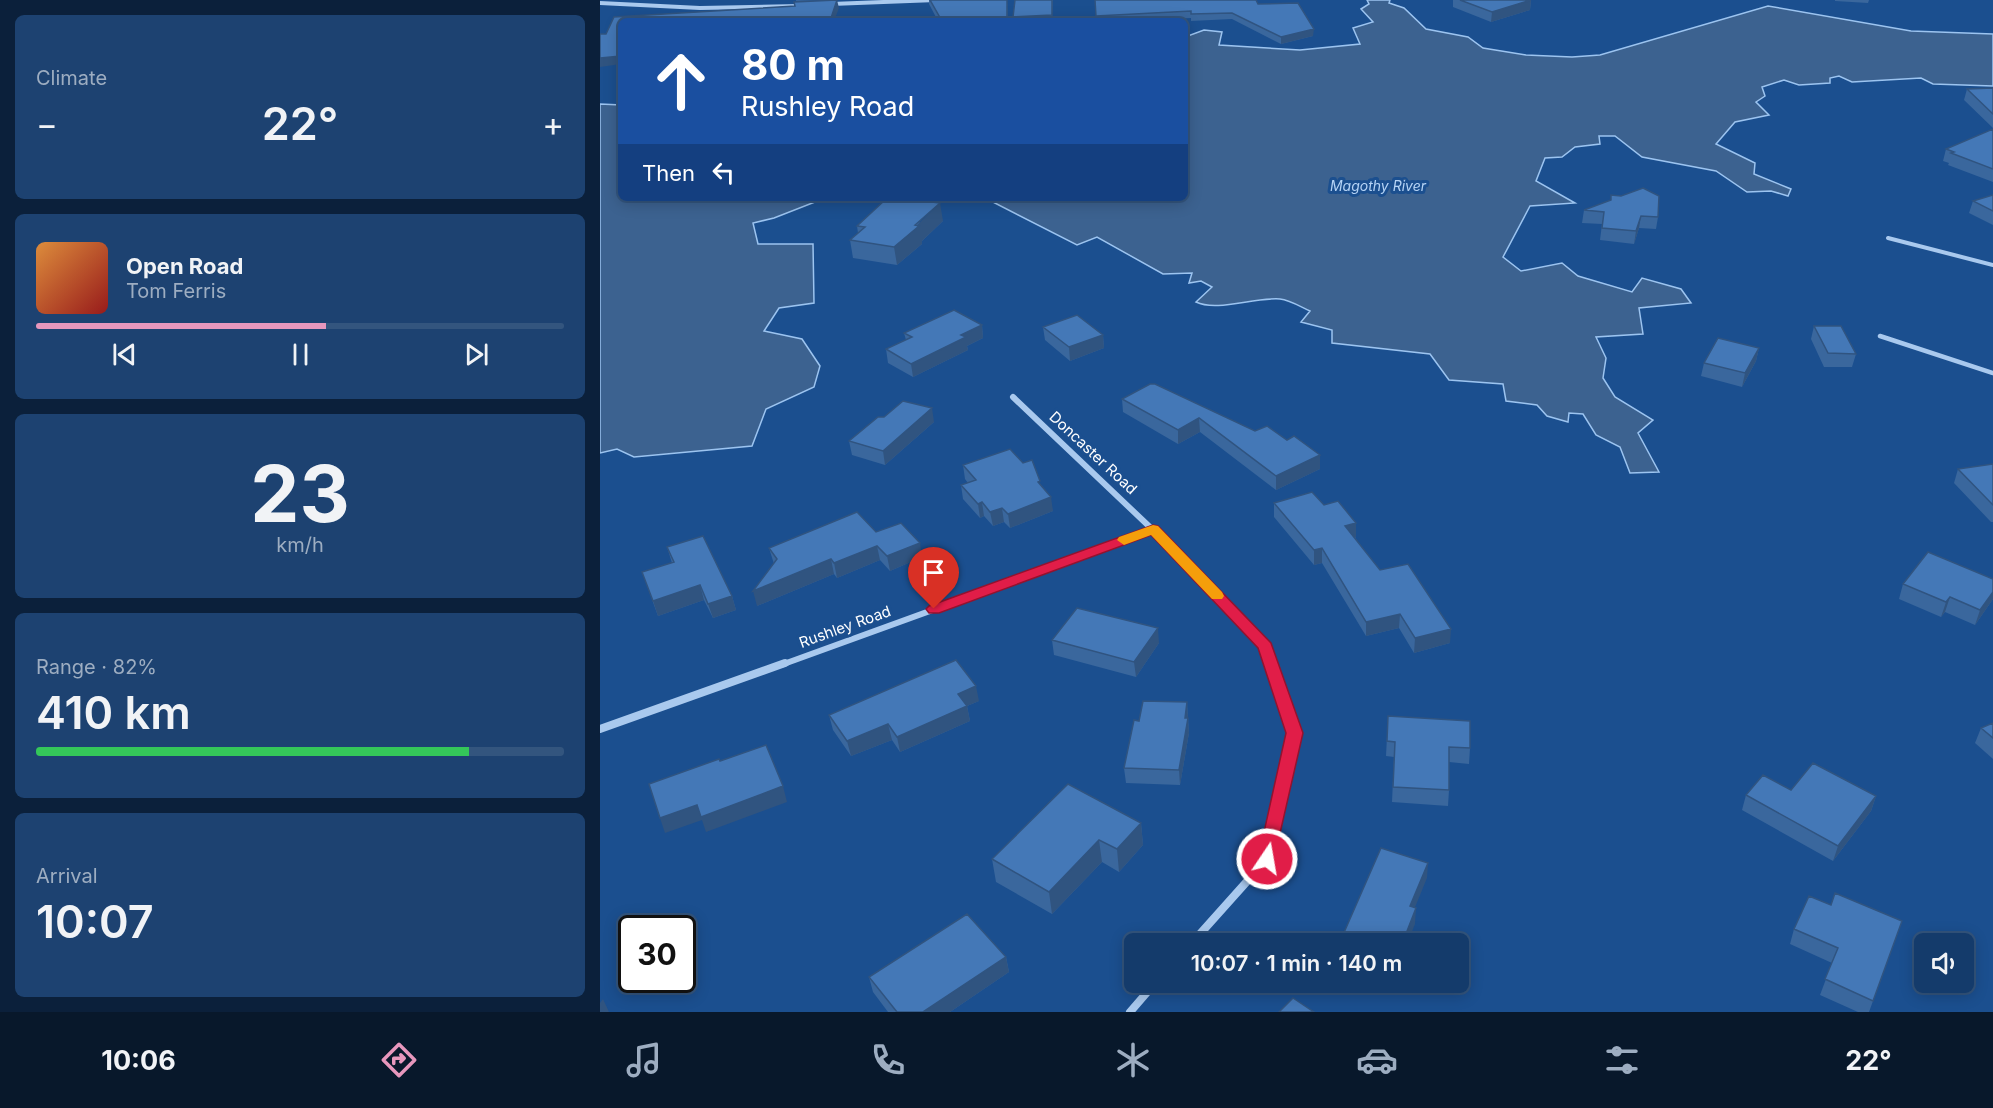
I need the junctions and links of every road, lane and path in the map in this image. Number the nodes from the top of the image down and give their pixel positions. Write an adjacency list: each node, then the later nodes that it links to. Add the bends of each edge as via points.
1 (936, 0): 4 (street)
2 (600, 3): 3 (street, via 700,8)
3 (810, 5)
4 (822, 5)
5 (1888, 238): 6 (lane)
6 (1993, 265)
7 (1880, 336): 8 (street)
8 (1993, 373)
9 (1013, 397): 10 (street, Doncaster Road)
10 (1153, 530): 11 (street, Rushley Road); 12 (street, via 1265,646 1294,733 1267,859)
11 (600, 729)
12 (1201, 933)
13 (1146, 993): 14 (street)
14 (1130, 1012)

